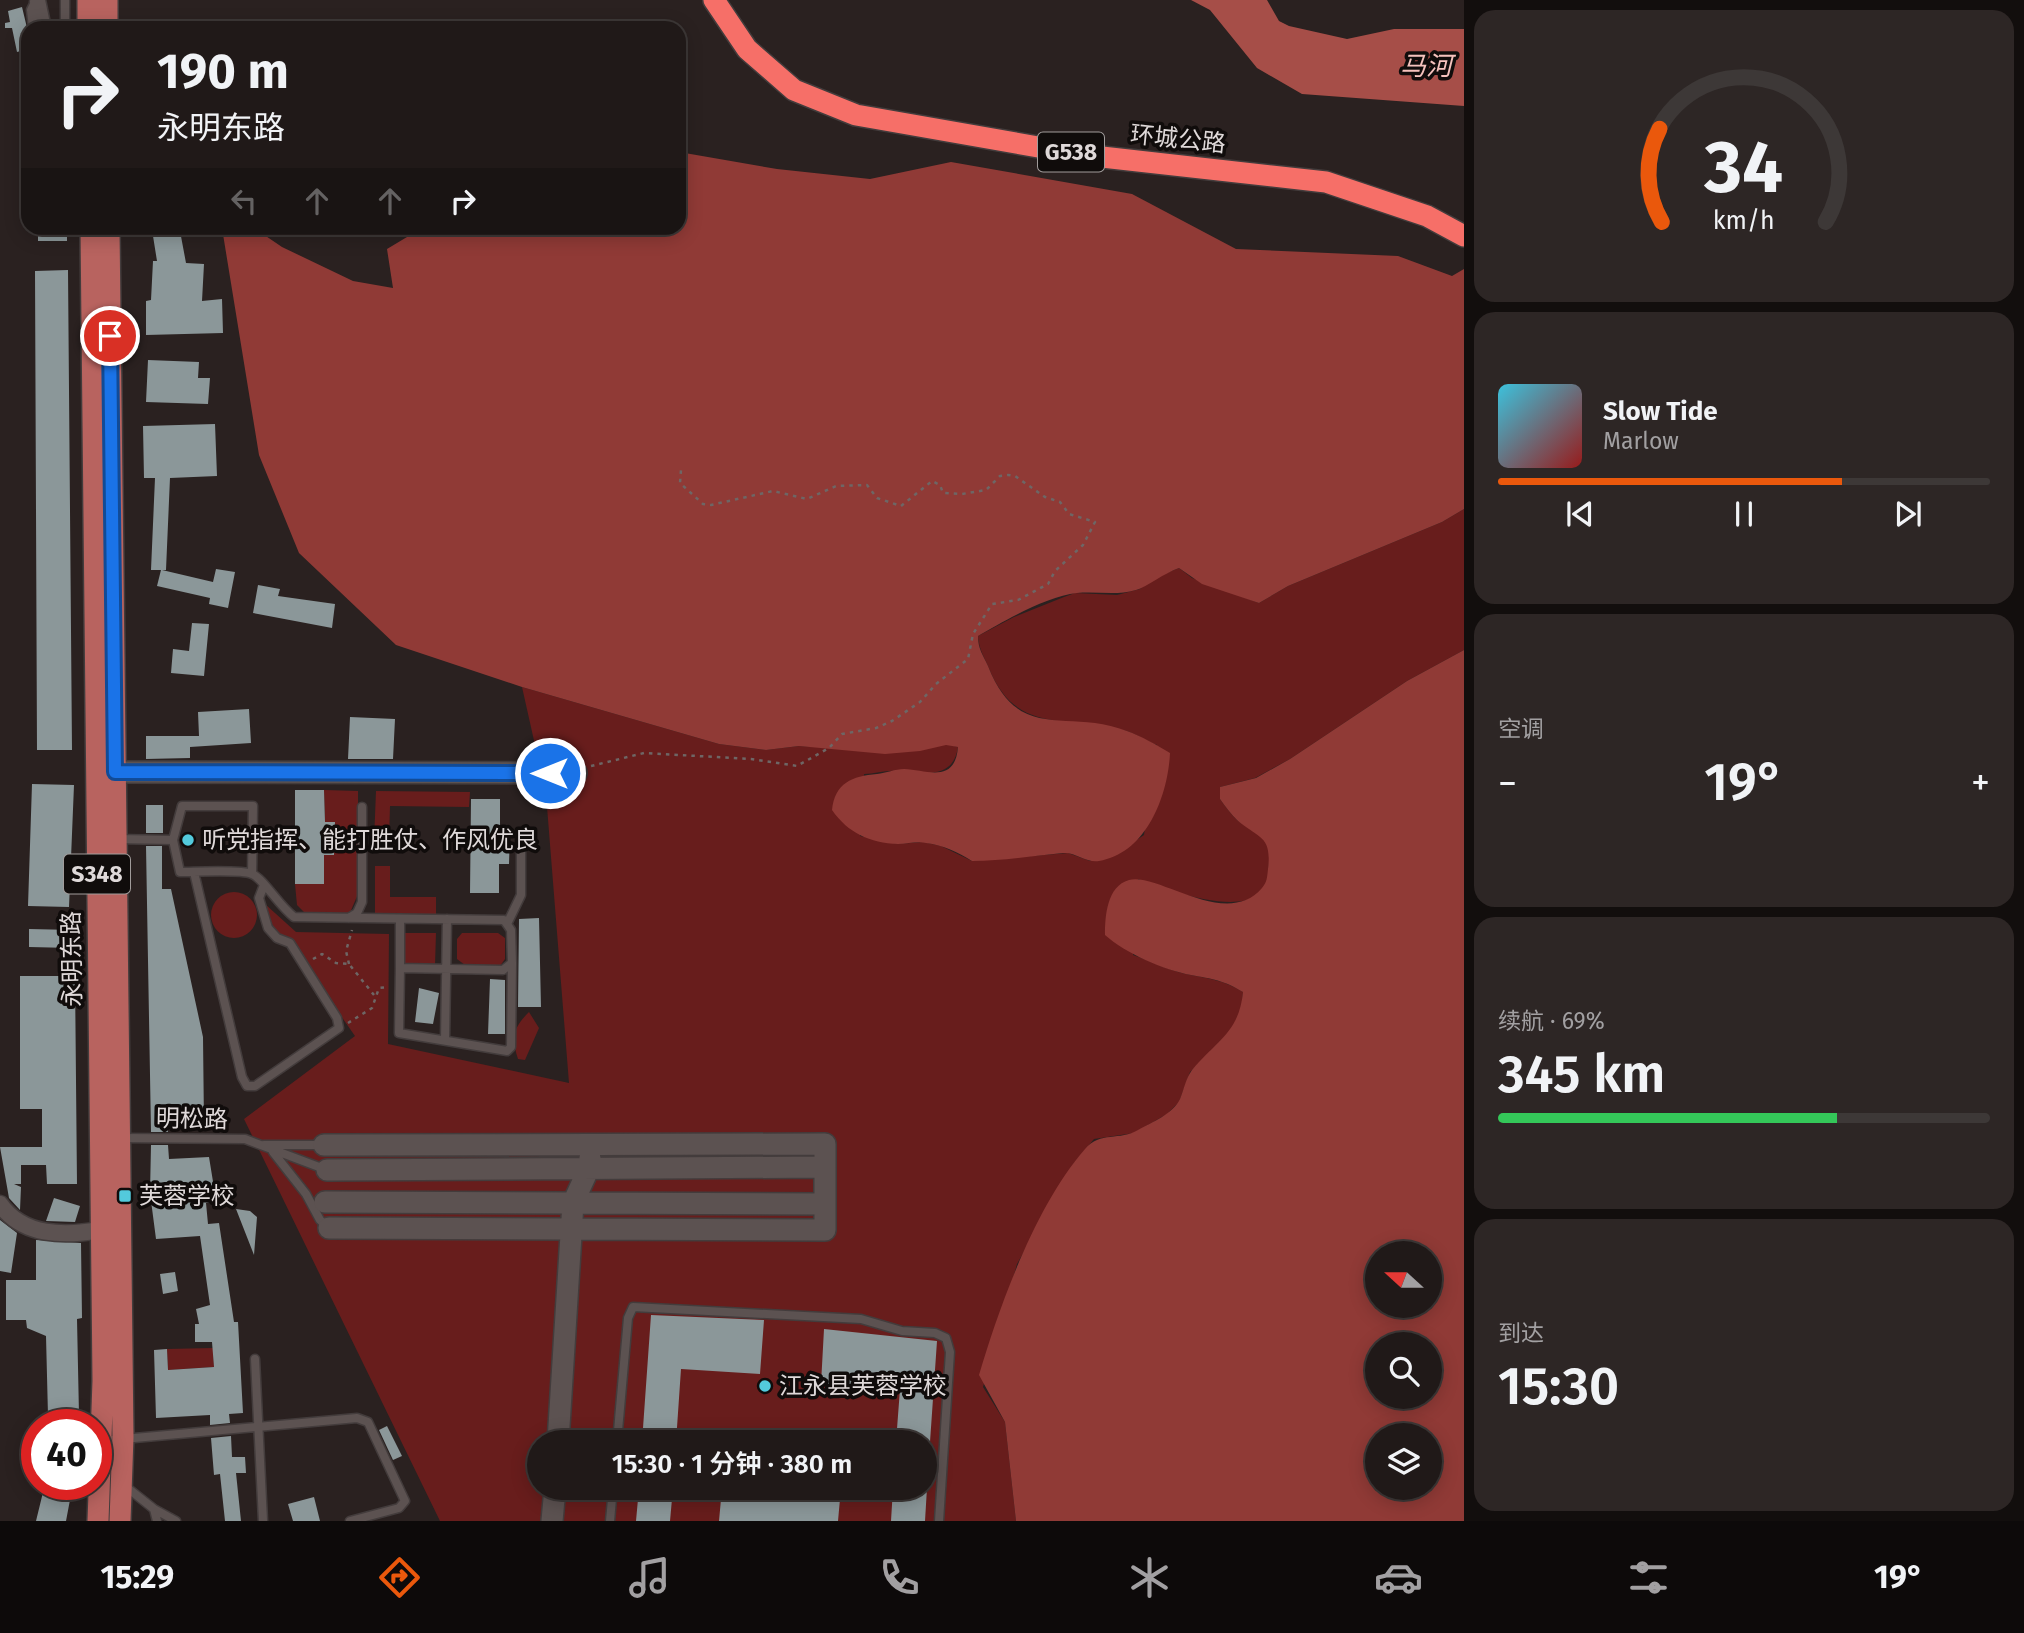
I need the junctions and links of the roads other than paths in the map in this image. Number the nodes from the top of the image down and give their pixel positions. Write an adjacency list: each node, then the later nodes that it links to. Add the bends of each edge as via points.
1 (65, 0): 9 (lane)
2 (88, 0): 10 (main road)
3 (107, 0): 11 (main road)
4 (714, 0): 14 (highway, 环城公路 / G538, via 747,49 794,90 856,115 1084,155 1326,182 1427,216)
5 (37, 1): 6 (lane); 7 (lane); 8 (lane)
6 (31, 21)
7 (38, 21)
8 (44, 21)
9 (65, 21)
10 (88, 21)
11 (107, 21)
12 (91, 235): 15 (main road, 永明东路 / S348)
13 (109, 235): 15 (main road, 永明东路 / S348)
14 (1464, 236)
15 (106, 772): 16 (main road); 18 (main road, 永明东路 / S348); 50 (main road, 永明东路 / S348)
16 (576, 773)
17 (362, 807): 24 (lane, via 362,902)
18 (116, 839): 19 (lane); 32 (main road, 永明东路 / S348)
19 (173, 840): 21 (lane, via 180,872); 22 (lane, via 182,806 253,806)
20 (521, 840): 27 (lane, via 522,895)
21 (194, 872): 22 (lane); 23 (lane, via 247,1086 255,1086 339,1028 290,943 268,928 259,898)
22 (252, 874): 23 (lane)
23 (264, 885): 24 (lane, via 279,907 294,917)
24 (353, 918): 25 (lane)
25 (400, 919): 26 (lane); 29 (lane)
26 (447, 919): 27 (lane, via 504,920); 30 (lane)
27 (507, 924): 28 (lane)
28 (512, 963): 30 (lane, via 503,970); 31 (lane, via 511,1048)
29 (400, 968): 30 (lane); 31 (lane, via 399,1033)
30 (446, 970): 31 (lane)
31 (445, 1040)
32 (120, 1139): 36 (lane, 明松路, via 245,1139); 57 (main road, 永明东路 / S348)
33 (590, 1144): 34 (main road); 35 (main road); 38 (main road)
34 (731, 1144): 37 (main road, via 778,1161); 37 (main road, via 825,1144)
35 (324, 1145): 36 (lane, 明松路)
36 (266, 1147): 39 (lane, 明松路); 40 (lane)
37 (815, 1167): 38 (main road); 45 (main road)
38 (589, 1168): 39 (main road); 43 (main road)
39 (327, 1170)
40 (303, 1189): 41 (lane); 47 (lane)
41 (325, 1202): 42 (main road)
42 (378, 1202): 43 (main road); 48 (main road)
43 (573, 1203): 44 (main road); 49 (main road)
44 (672, 1203): 45 (main road); 51 (main road)
45 (825, 1204): 51 (main road, via 825,1230)
46 (1, 1208): 50 (street, via 32,1228 56,1235)
47 (329, 1228): 48 (main road)
48 (394, 1228): 49 (main road)
49 (571, 1229): 51 (main road); 55 (main road)
50 (101, 1230): 53 (main road, 永明东路 / S348)
51 (761, 1230)
52 (255, 1359): 54 (lane)
53 (101, 1409)
54 (259, 1427): 57 (lane); 66 (lane); 67 (lane, via 356,1418 368,1422 405,1501 399,1508)
55 (559, 1430)
56 (618, 1430): 70 (lane, via 628,1318 633,1307 849,1318 902,1331 935,1333 946,1338 950,1352)
57 (123, 1439): 58 (lane); 59 (main road, 永明东路 / S348)
58 (112, 1440)
59 (122, 1474): 63 (lane, via 129,1491); 65 (main road, 永明东路 / S348)
60 (99, 1500): 64 (main road, 永明东路 / S348)
61 (554, 1500): 68 (main road)
62 (612, 1500): 69 (lane)
63 (167, 1519)
64 (98, 1521)
65 (120, 1521)
66 (263, 1521)
67 (350, 1521)
68 (552, 1521)
69 (610, 1521)
70 (939, 1521)

